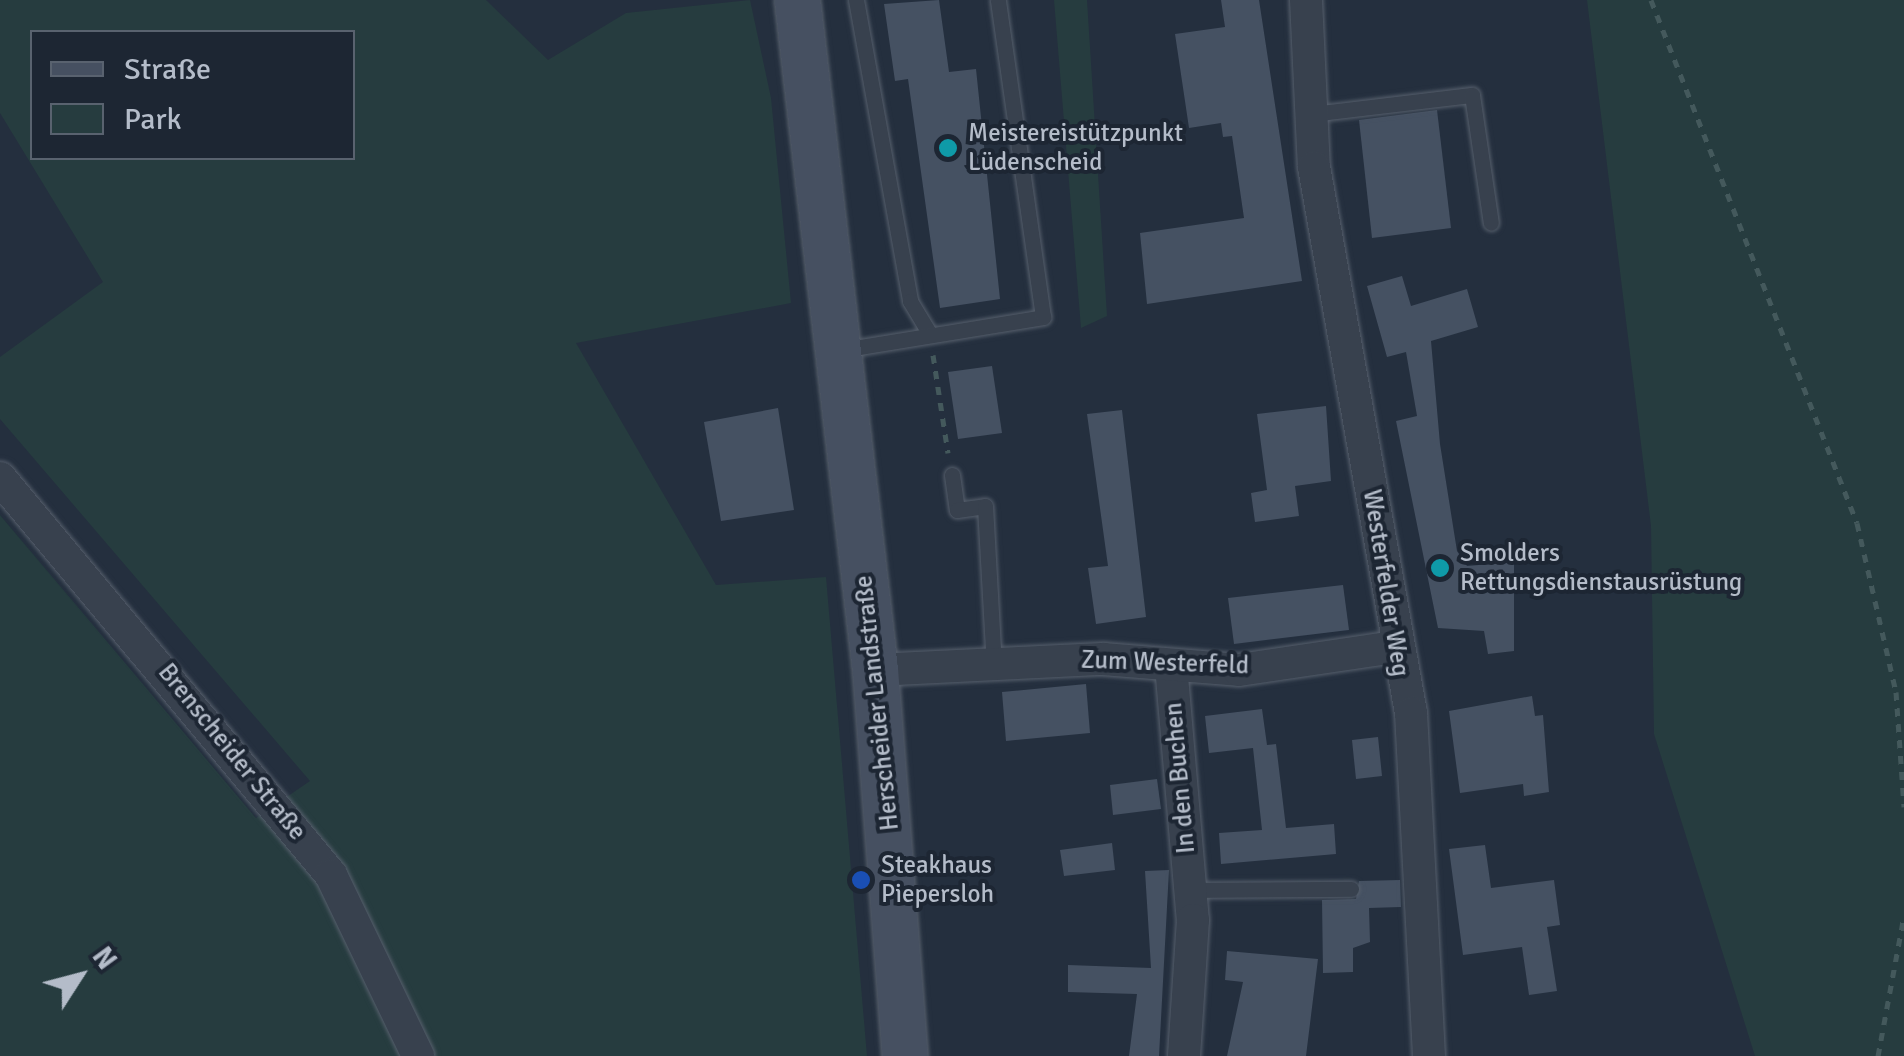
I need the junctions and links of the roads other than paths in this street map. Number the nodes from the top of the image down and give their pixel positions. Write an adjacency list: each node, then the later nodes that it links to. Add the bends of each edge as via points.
1 (797, 0): 8 (main road, Herscheider Landstraße)
2 (856, 0): 7 (lane, via 910,300)
3 (998, 0): 7 (lane, via 1044,317)
4 (1306, 0): 5 (street, Westerfelder Weg)
5 (1308, 114): 6 (lane, via 1472,95); 11 (street, Westerfelder Weg)
6 (1491, 223)
7 (930, 334): 8 (lane)
8 (838, 351): 14 (main road, Herscheider Landstraße)
9 (952, 476): 13 (lane, via 957,510 985,506)
10 (0, 478): 17 (street, Brenscheider Straße, via 330,875)
11 (1394, 647): 12 (street, Zum Westerfeld, via 1239,670); 20 (street, Westerfelder Weg, via 1411,713)
12 (1171, 665): 13 (street, Zum Westerfeld); 16 (street, In den Buchen)
13 (994, 666): 14 (street, Zum Westerfeld)
14 (875, 670): 18 (main road, Herscheider Landstraße)
15 (1350, 888): 16 (lane, In den Buchen)
16 (1190, 890): 19 (street, In den Buchen)
17 (418, 1056)
18 (905, 1056)
19 (1184, 1056)
20 (1429, 1056)

